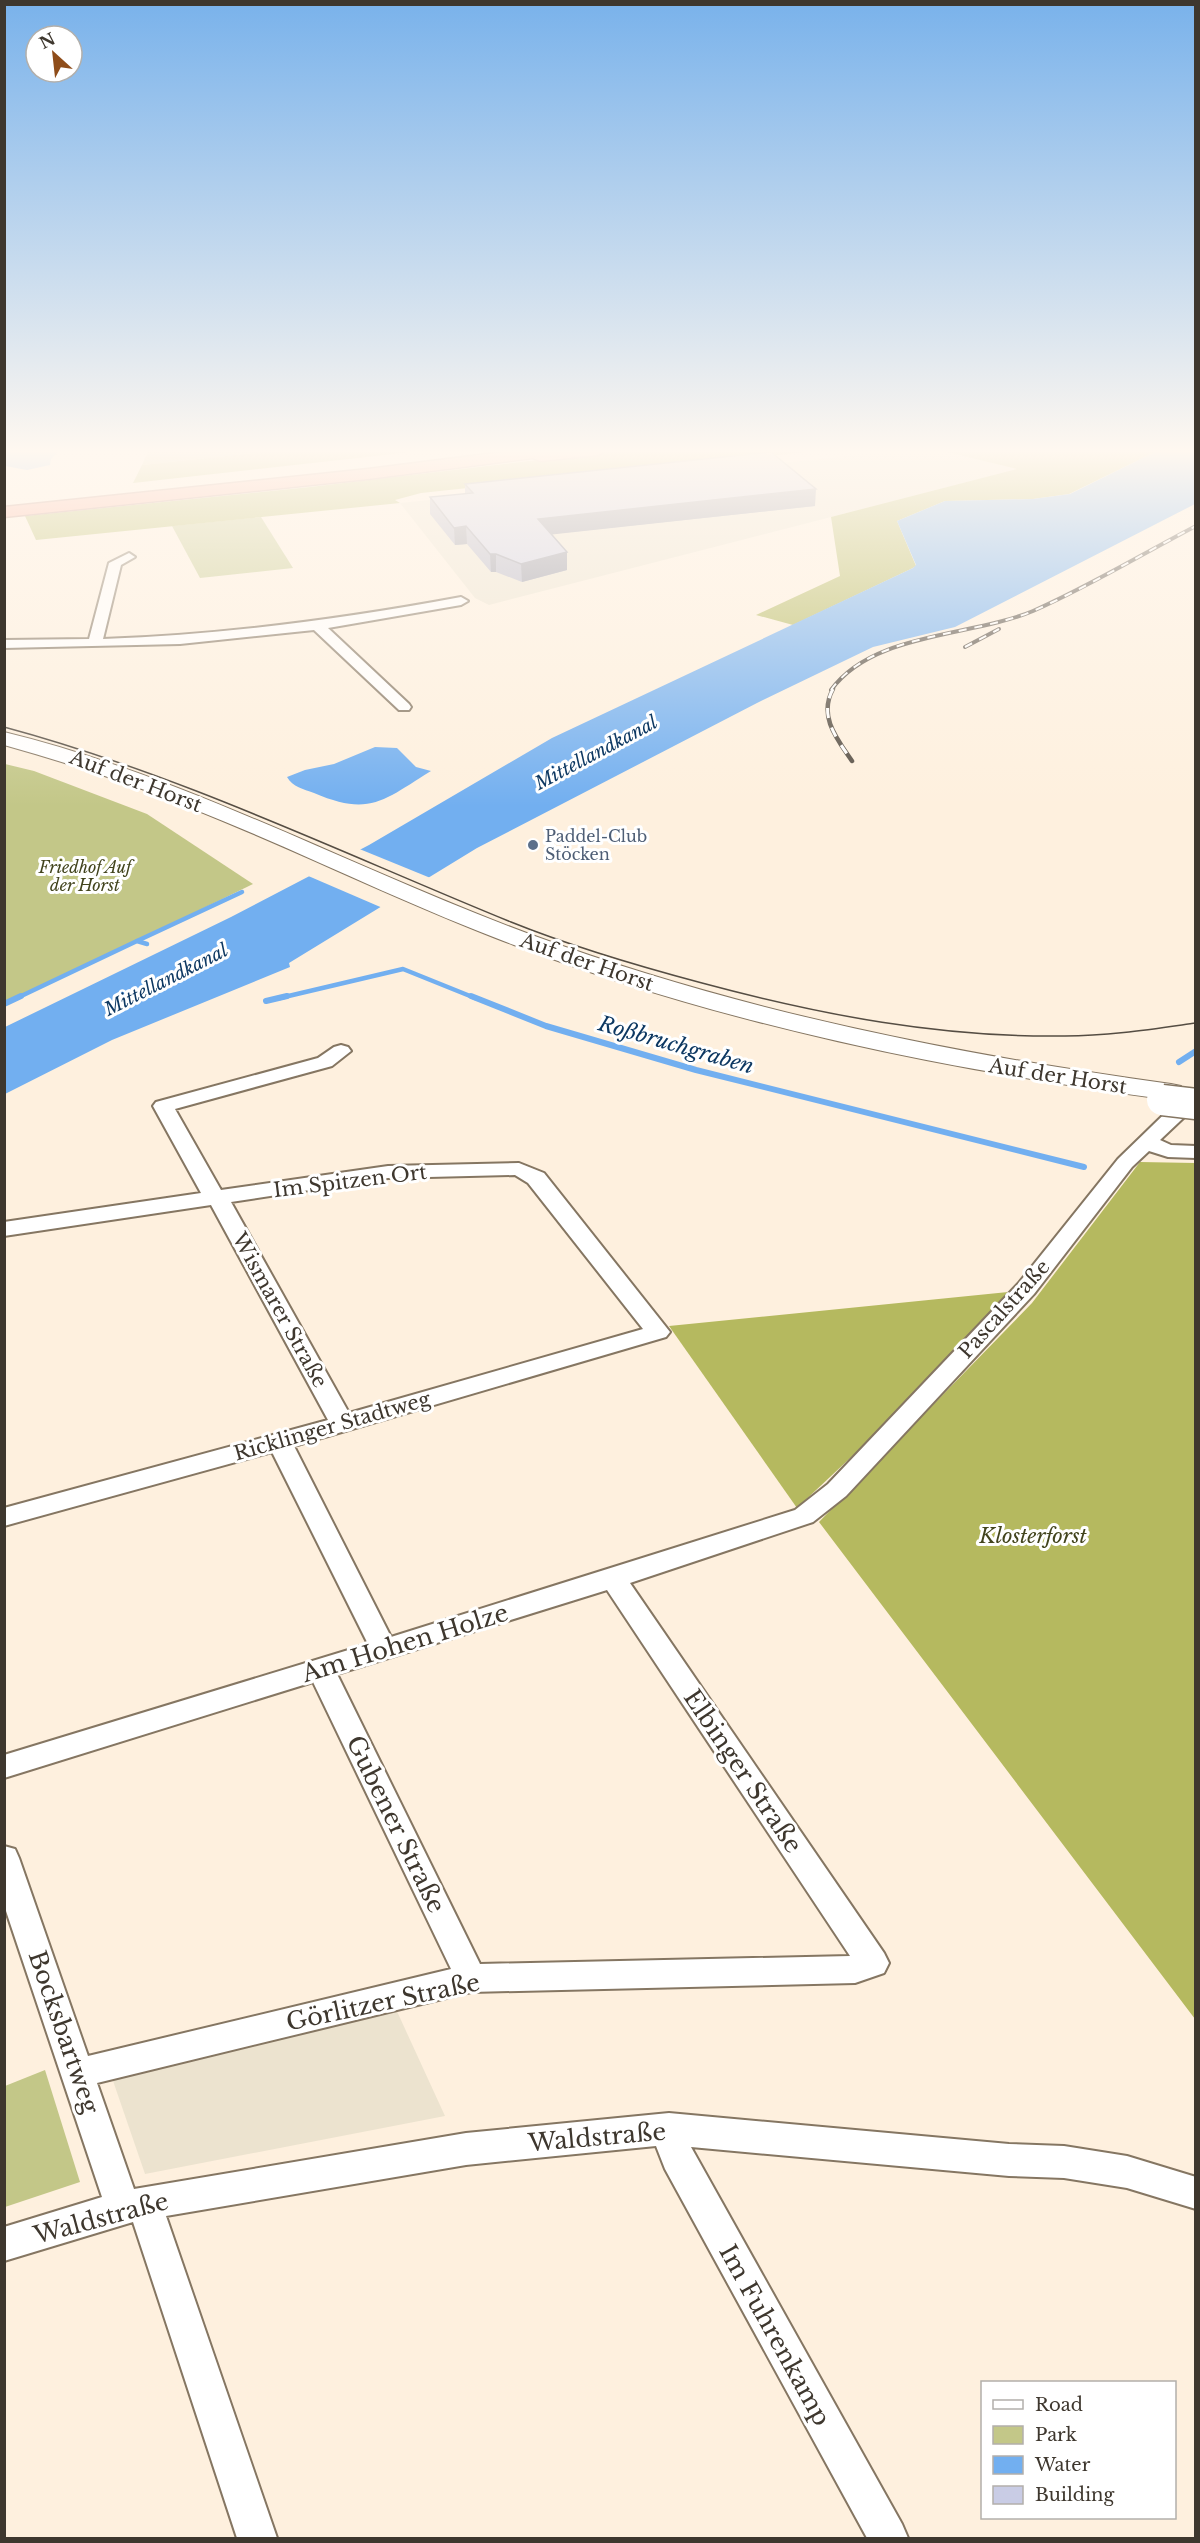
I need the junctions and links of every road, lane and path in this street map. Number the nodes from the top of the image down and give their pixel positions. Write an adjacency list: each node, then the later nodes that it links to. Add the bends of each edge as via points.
1 (114, 569): 4 (street)
2 (461, 601): 3 (street)
3 (318, 626): 4 (street, via 206,638); 6 (street)
4 (95, 643): 5 (street)
5 (4, 644)
6 (404, 707)
7 (4, 738): 9 (street, Auf der Horst, via 103,766)
8 (4, 748): 9 (street, Auf der Horst, via 141,792)
9 (314, 858): 11 (street, Auf der Horst, via 576,970 768,1028 928,1064 1032,1082)
10 (341, 1050): 14 (street, Wismarer Straße, via 325,1062 163,1106)
11 (1184, 1097): 12 (street, Pascalstraße)
12 (1146, 1142): 13 (street, via 1168,1150); 19 (street, Pascalstraße, via 1026,1289 837,1490)
13 (1196, 1152)
14 (216, 1198): 15 (street, Im Spitzen Ort); 16 (street, Im Spitzen Ort, via 388,1172 519,1169 536,1178); 17 (street, Wismarer Straße)
15 (4, 1229)
16 (658, 1332): 17 (street, Ricklinger Stadtweg)
17 (342, 1423): 18 (street, Ricklinger Stadtweg)
18 (279, 1442): 20 (street, Ricklinger Stadtweg); 22 (street)
19 (804, 1516): 21 (street, Am Hohen Holze)
20 (4, 1517)
21 (614, 1578): 22 (street, Am Hohen Holze); 26 (street, Elbinger Straße)
22 (384, 1649): 23 (street, Am Hohen Holze)
23 (321, 1669): 24 (street, Am Hohen Holze); 27 (street, Gubener Straße)
24 (4, 1767)
25 (4, 1858): 28 (street, Bocksbartweg)
26 (873, 1963): 27 (street, Görlitzer Straße, via 855,1969)
27 (471, 1978): 28 (street, Görlitzer Straße)
28 (78, 2073): 31 (street, Bocksbartweg)
29 (669, 2129): 30 (street, Waldstraße, via 1064,2162 1126,2172); 31 (street, Waldstraße, via 466,2149); 34 (street, Im Fuhrenkamp, via 677,2158)
30 (1196, 2193)
31 (133, 2205): 32 (street, Waldstraße); 33 (street, Bocksbartweg)
32 (4, 2244)
33 (257, 2538)
34 (888, 2538)

